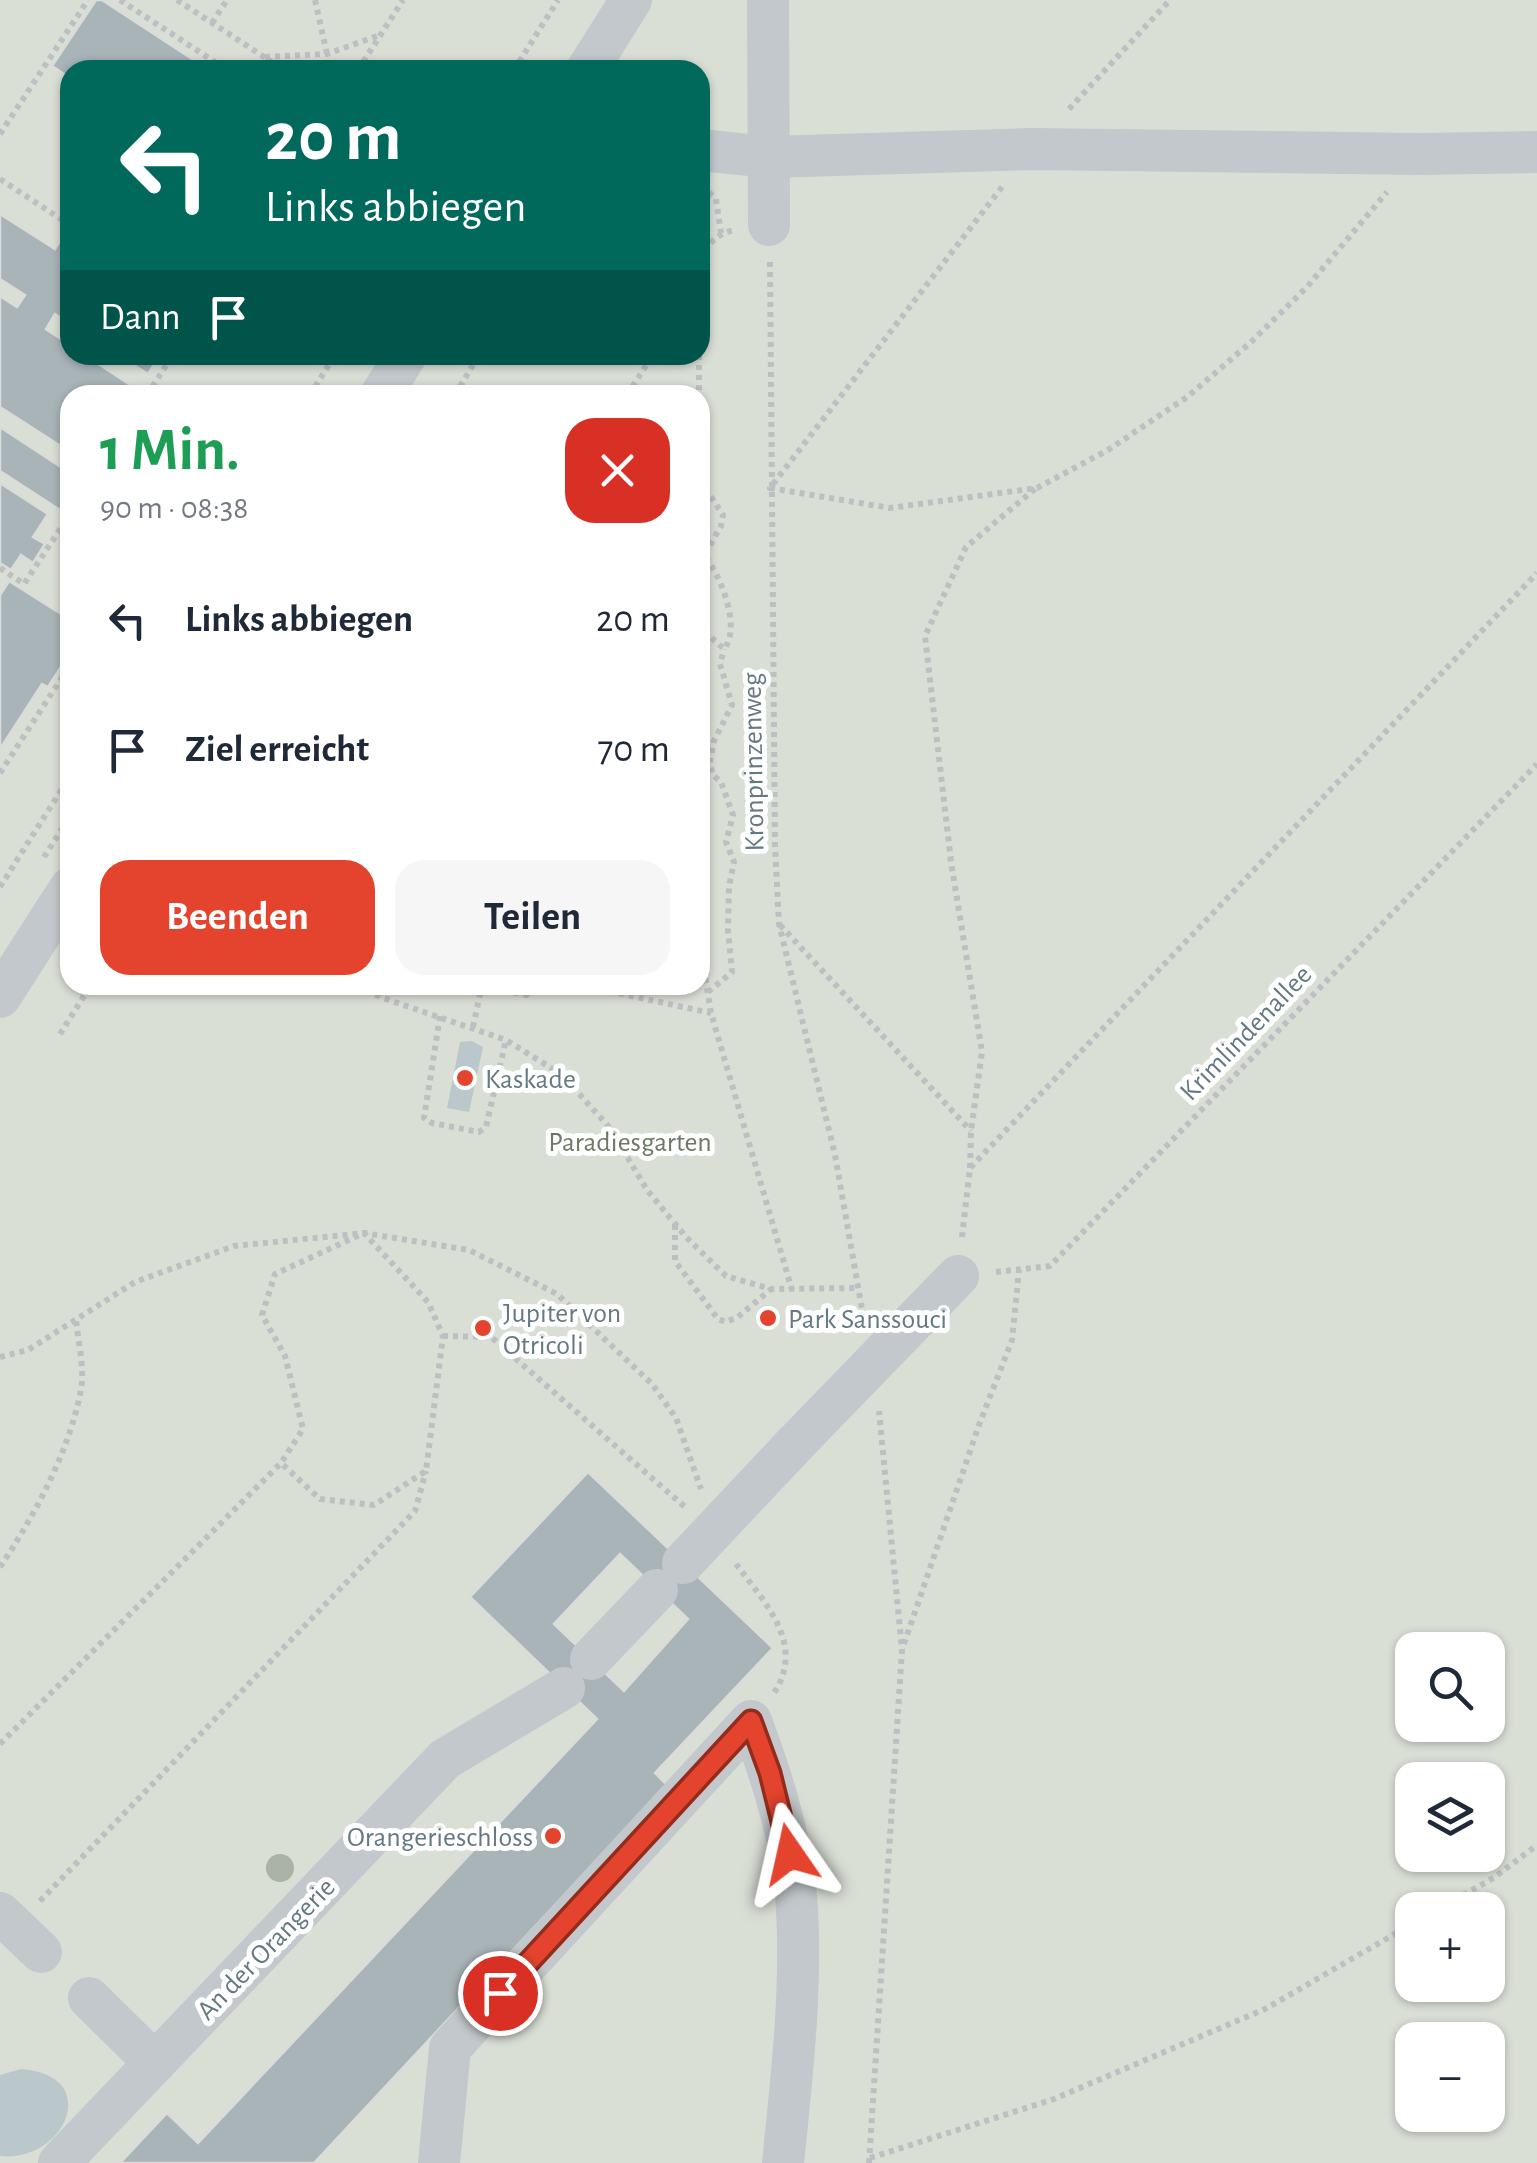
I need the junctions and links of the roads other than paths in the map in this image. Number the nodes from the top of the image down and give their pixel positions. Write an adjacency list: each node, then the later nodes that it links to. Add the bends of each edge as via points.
1 (631, 0): 3 (street)
2 (768, 0): 6 (street)
3 (592, 60)
4 (710, 151): 6 (street)
5 (1537, 152): 6 (street, via 1031,150)
6 (769, 158): 7 (street)
7 (769, 225)
8 (60, 904): 9 (street)
9 (0, 997)
10 (958, 1276): 12 (street, An der Orangerie, bridge, via 577,1673 445,1759)
11 (89, 1998): 12 (street)
12 (155, 2063): 13 (street, An der Orangerie)
13 (72, 2159)
14 (439, 2163): 15 (street, via 450,2048 751,1721 784,1821 795,1887 796,1988)
15 (783, 2163)

